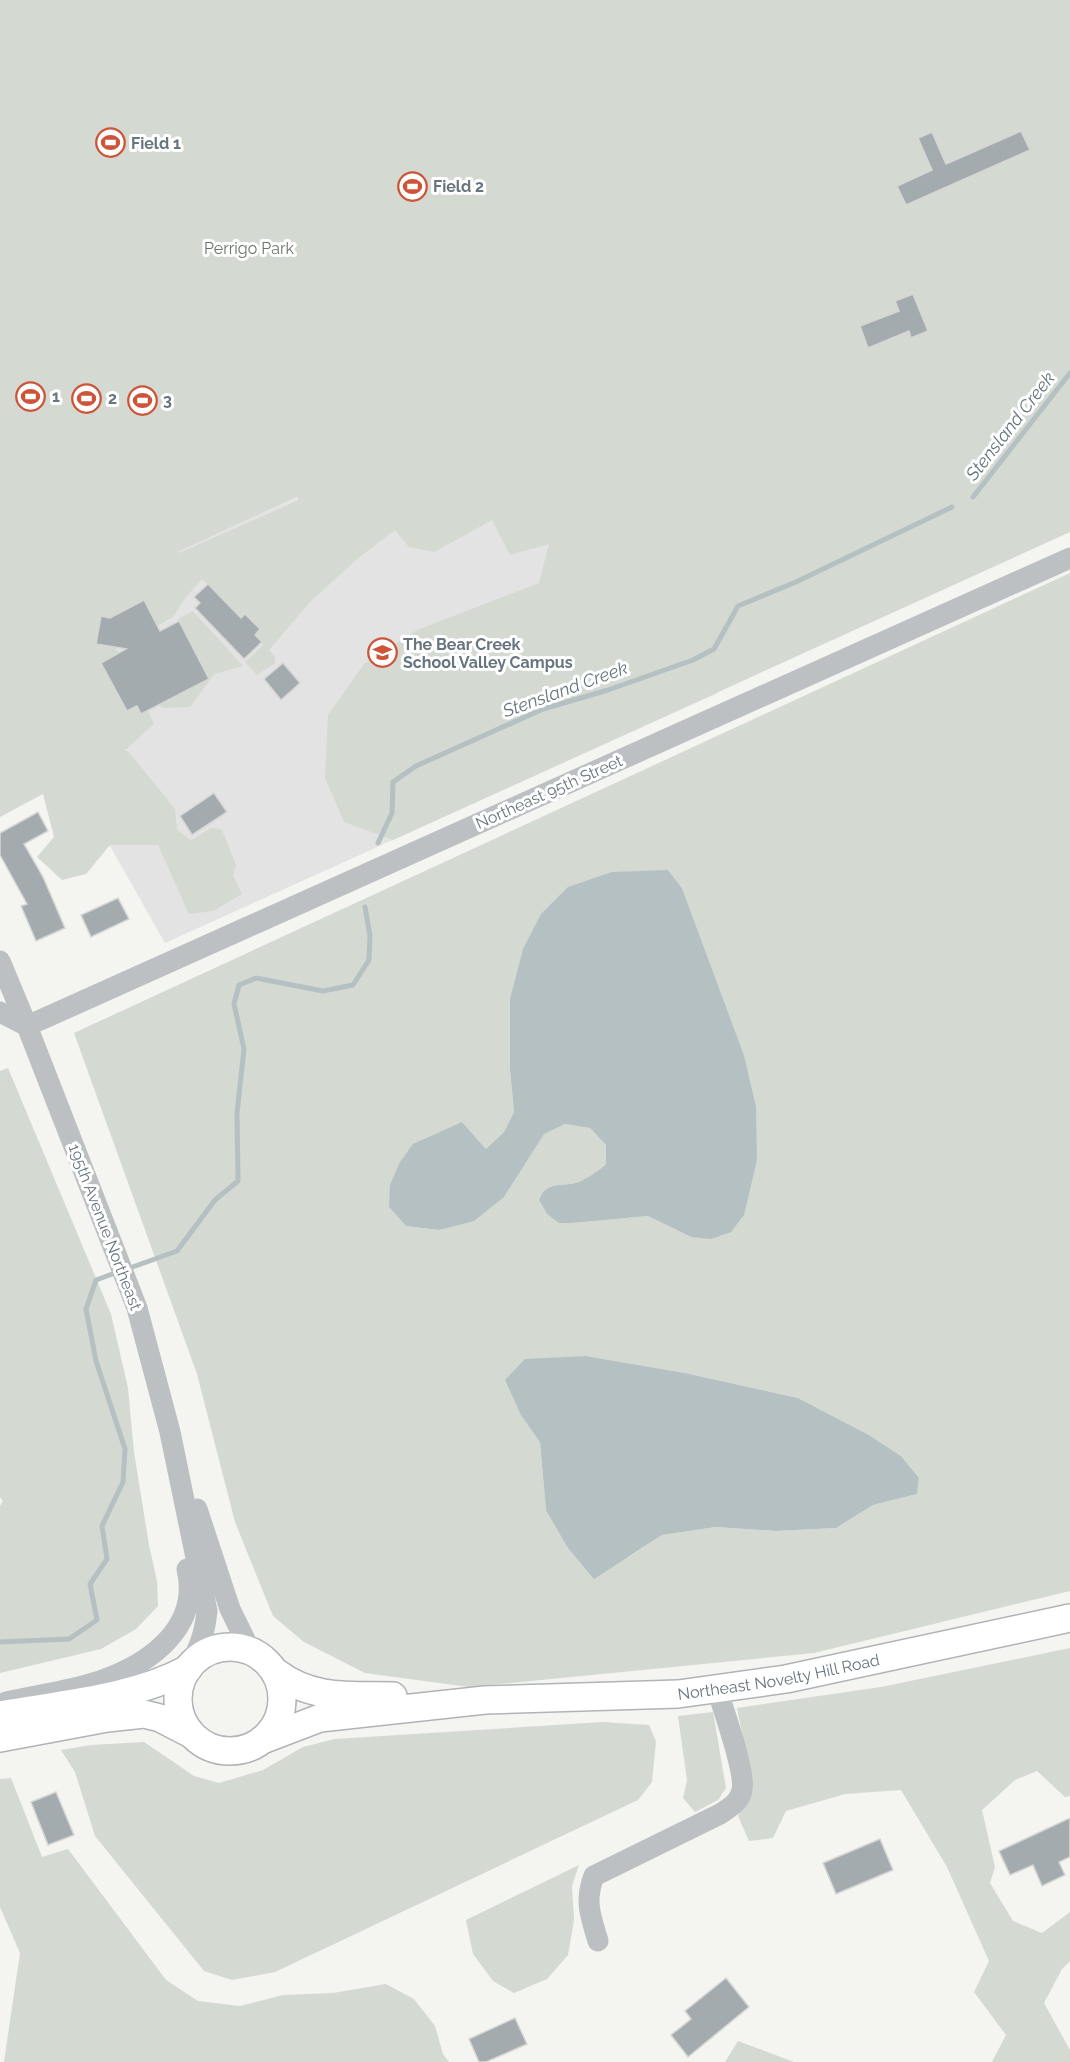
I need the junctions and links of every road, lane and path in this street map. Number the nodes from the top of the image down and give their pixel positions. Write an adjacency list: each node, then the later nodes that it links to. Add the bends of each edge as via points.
1 (1070, 558): 4 (street, Northeast 95th Street)
2 (0, 961): 4 (street, 195th Avenue Northeast)
3 (0, 1012): 4 (street)
4 (27, 1026): 5 (street, 195th Avenue Northeast, via 136,1308)
5 (171, 1432): 7 (street, via 230,1609); 8 (street, via 207,1611 201,1645); 12 (street, via 171,1478 190,1592 180,1624 155,1653 127,1669 78,1687)
6 (1070, 1618): 10 (main road, Northeast Novelty Hill Road, via 786,1679)
7 (250, 1650): 8 (main road, via 218,1648); 9 (main road)
8 (189, 1667): 13 (main road, via 142,1689); 14 (main road, via 178,1692 178,1707)
9 (277, 1674): 11 (main road, Northeast Novelty Hill Road, via 290,1684 320,1694); 16 (main road, via 283,1690 282,1708)
10 (717, 1689): 11 (main road, Northeast Novelty Hill Road, via 672,1695); 17 (street, via 741,1772 738,1801 720,1814 594,1876 588,1891)
11 (484, 1700): 16 (main road, Northeast Novelty Hill Road, via 320,1718)
12 (0, 1704)
13 (0, 1715)
14 (191, 1734): 15 (main road, via 144,1714); 16 (main road, via 204,1744 227,1751 251,1748)
15 (0, 1738)
16 (265, 1739)
17 (598, 1941)

